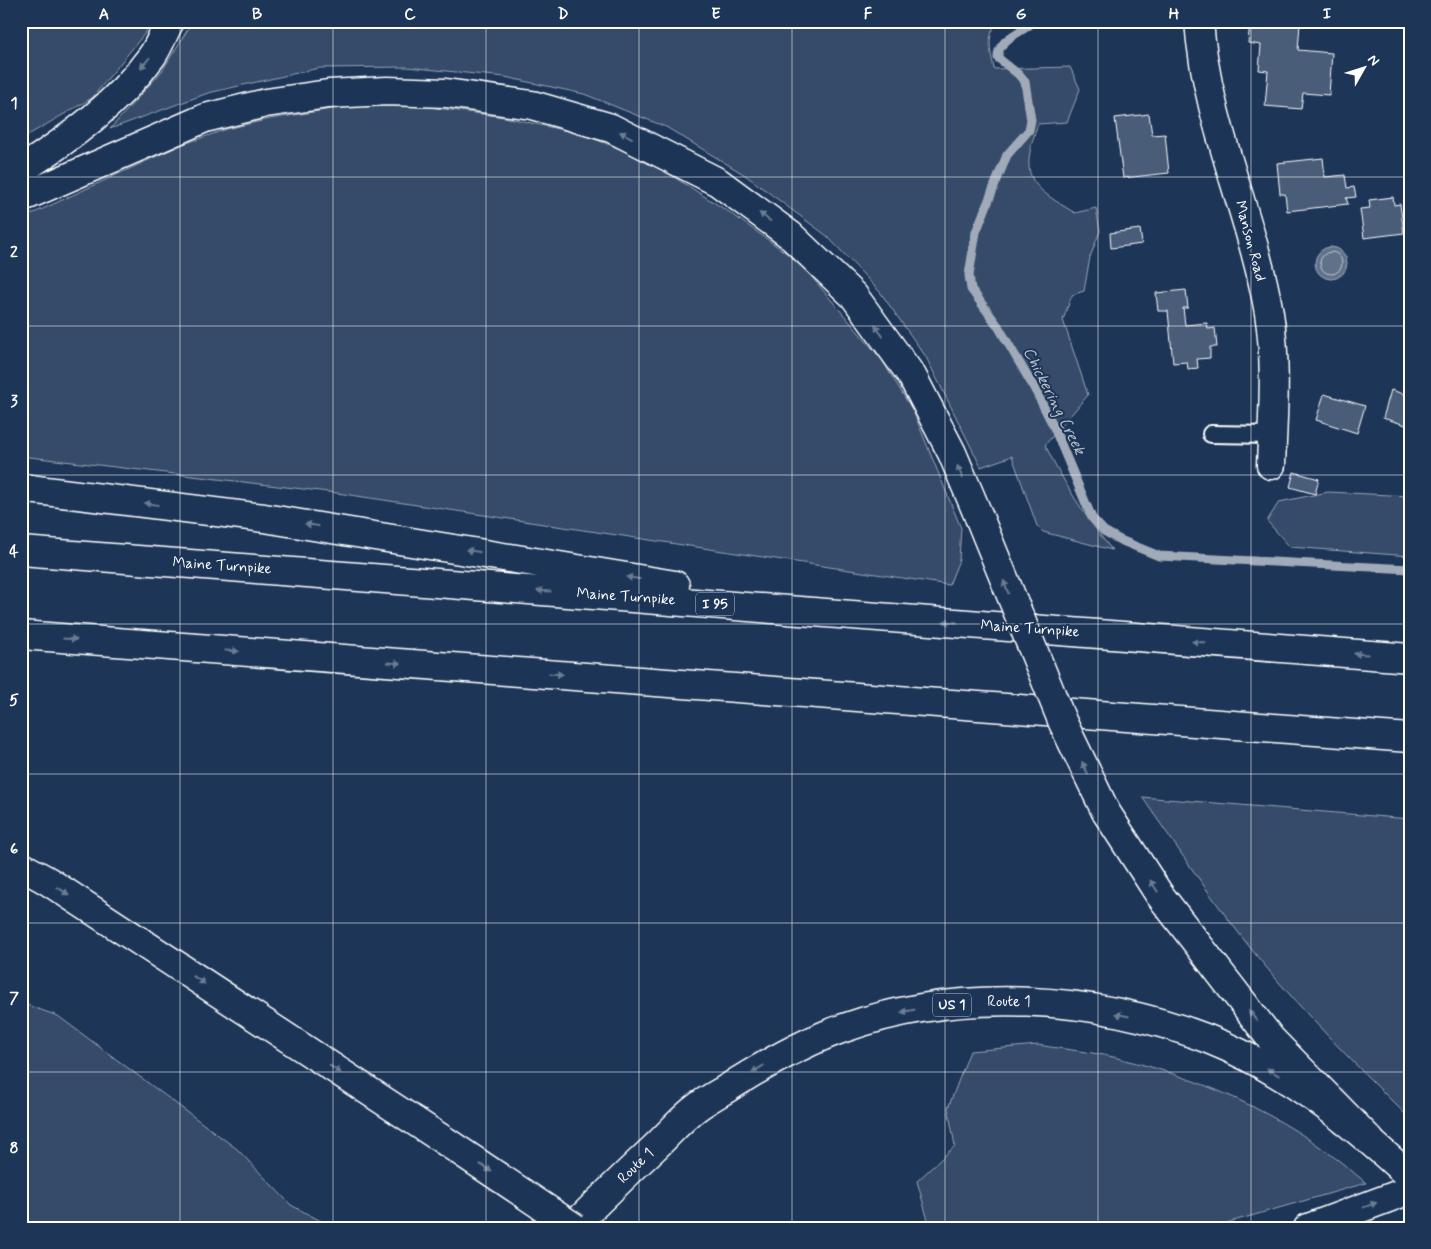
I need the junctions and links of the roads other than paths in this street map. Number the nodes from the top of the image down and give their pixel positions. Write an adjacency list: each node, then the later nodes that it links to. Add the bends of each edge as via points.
1 (170, 21): 3 (main road, one-way to 3, via 152,55 109,105 93,120)
2 (1199, 21): 6 (main road, Manson Road, via 1209,96 1269,314 1273,348)
3 (21, 170)
4 (21, 198): 15 (main road, one-way to 4, bridge, via 1271,1039 1159,894 1106,812 1063,724 952,453 912,376 854,296 790,235 718,182 611,128 532,105 446,93 387,91 328,94 266,103 204,118)
5 (1211, 434): 6 (lane)
6 (1272, 436): 7 (main road, Manson Road)
7 (1271, 465)
8 (21, 488): 10 (main road, one-way to 8, via 264,518)
9 (21, 551): 10 (main road, Maine Turnpike / I 95, one-way to 9)
10 (854, 615): 12 (main road, Maine Turnpike / I 95, one-way to 10)
11 (21, 636): 13 (main road, one-way to 13)
12 (1410, 658)
13 (1410, 738)
14 (21, 866): 19 (main road, one-way to 19, bridge)
15 (1370, 1140): 16 (main road, Route 1 / US 1); 18 (main road, Route 1 / US 1, one-way to 18, via 1296,1086 1254,1061 1208,1040 1147,1020 1092,1008 1032,1002 969,1002 908,1010 845,1027 783,1054 695,1108)
16 (1410, 1178)
17 (1410, 1190): 20 (main road, one-way to 17)
18 (571, 1228)
19 (575, 1228)
20 (1308, 1228)

